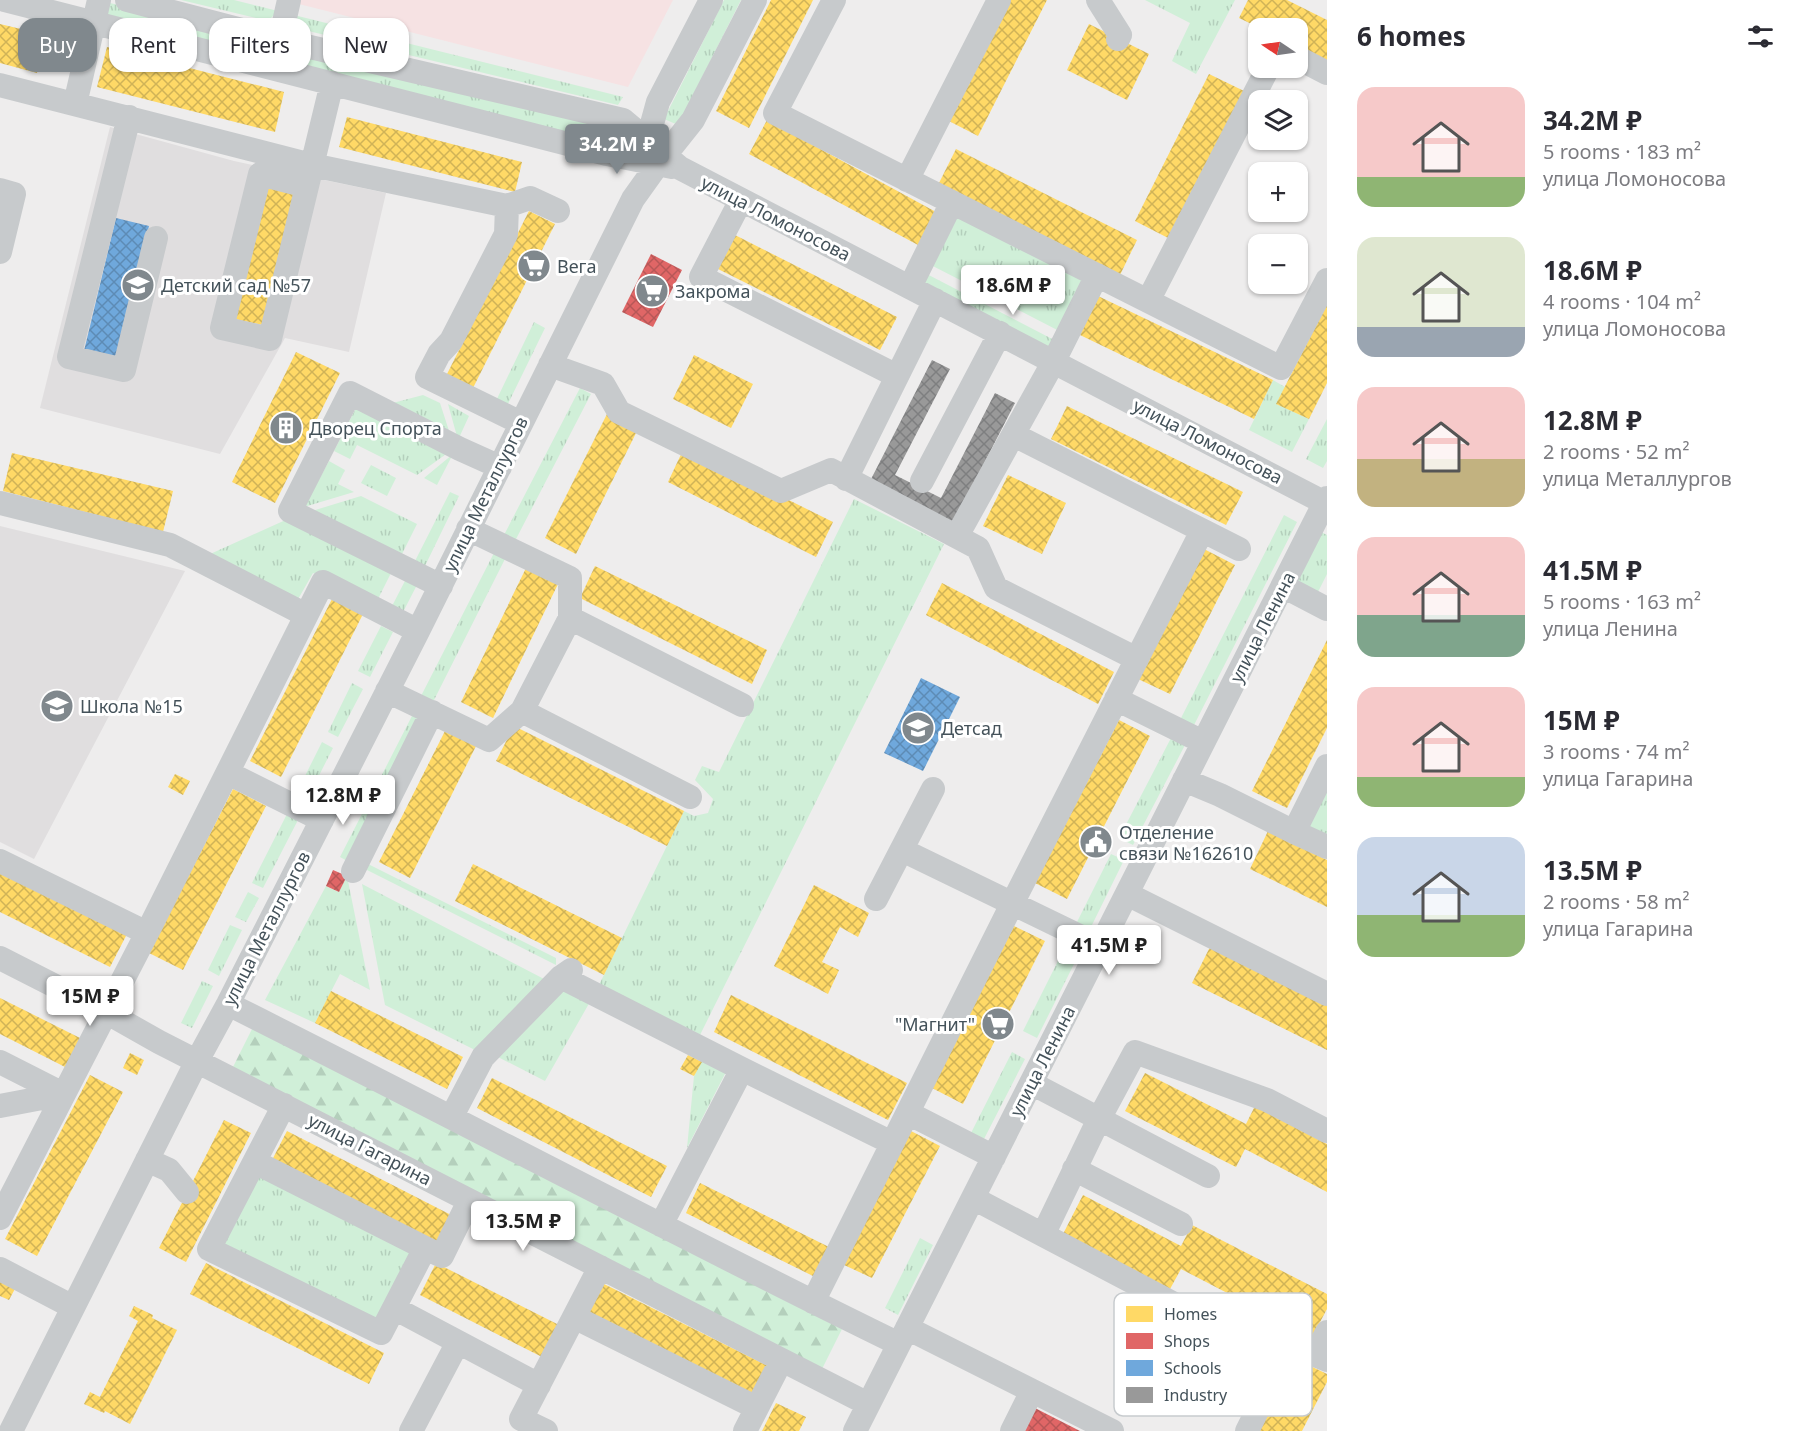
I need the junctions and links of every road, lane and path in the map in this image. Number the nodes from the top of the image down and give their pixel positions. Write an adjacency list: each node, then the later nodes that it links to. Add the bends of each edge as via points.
1 (5, 0): 9 (street, улица Ломоносова)
2 (127, 0): 11 (street, улица Ломоносова)
3 (289, 0): 10 (street)
4 (711, 0): 21 (street, улица Металлургов, via 658,102)
5 (754, 0): 21 (street, улица Металлургов, via 693,120)
6 (834, 0): 23 (street, via 775,113)
7 (999, 0): 23 (street)
8 (1098, 0): 12 (street, via 1120,34)
9 (97, 11): 17 (street, улица Ломоносова); 19 (street)
10 (285, 18)
11 (209, 21)
12 (1118, 39)
13 (311, 47): 21 (street, улица Ломоносова, via 623,120)
14 (1308, 63): 15 (street)
15 (1327, 73)
16 (1263, 78): 35 (street)
17 (332, 84): 21 (street, улица Ломоносова, via 607,154); 22 (street)
18 (0, 85): 19 (street)
19 (75, 104): 20 (street)
20 (129, 117): 22 (street); 29 (street, via 69,357 124,370)
21 (658, 157): 25 (street, улица Ломоносова); 38 (street, улица Металлургов)
22 (310, 175): 22 (street, via 270,339 222,328 260,174); 27 (street)
23 (907, 180): 26 (street)
24 (0, 190): 30 (street, via 14,194)
25 (741, 200): 33 (street, улица Ломоносова); 39 (street, via 701,277)
26 (952, 202): 31 (street); 33 (street)
27 (507, 206): 28 (street, via 530,198); 40 (street, via 506,234 451,341 427,377)
28 (558, 211)
29 (156, 238)
30 (0, 252)
31 (1097, 275): 35 (street); 37 (street)
32 (1327, 280): 35 (street, via 1281,368)
33 (910, 287): 34 (street, улица Ломоносова)
34 (935, 300): 36 (street, улица Ломоносова); 39 (street)
35 (1148, 301)
36 (1000, 333): 37 (street, улица Ломоносова); 44 (street)
37 (1054, 361): 41 (street); 45 (street, улица Ломоносова)
38 (550, 364): 40 (street, улица Металлургов); 43 (street, via 603,384 619,412 781,491 831,470)
39 (897, 376): 43 (street)
40 (521, 423): 42 (street, улица Металлургов)
41 (1014, 435): 48 (street); 49 (street)
42 (500, 467): 47 (street, улица Металлургов); 51 (street, via 350,393 290,511)
43 (846, 478): 49 (street)
44 (922, 481)
45 (1326, 501): 52 (street, улица Ленина)
46 (0, 503): 54 (street, via 170,545)
47 (468, 529): 51 (street, улица Металлургов); 55 (street, via 570,578)
48 (1203, 531): 50 (street); 57 (street)
49 (957, 537): 57 (street, via 978,548 996,588)
50 (1239, 549)
51 (441, 586): 56 (street, улица Металлургов)
52 (1282, 586): 53 (street); 63 (street, улица Ленина)
53 (1327, 609)
54 (306, 615): 56 (street, via 323,582); 65 (street)
55 (570, 618): 60 (street); 61 (street)
56 (418, 631): 58 (street, улица Металлургов)
57 (1137, 658): 59 (street)
58 (387, 691): 62 (street); 69 (street, улица Металлургов)
59 (1116, 699): 63 (street); 77 (street)
60 (742, 705)
61 (522, 711): 62 (street, via 489,740); 68 (street)
62 (432, 712): 74 (street)
63 (1203, 742): 66 (street, улица Ленина)
64 (1327, 766): 70 (street)
65 (228, 773): 69 (street); 78 (street)
66 (1184, 780): 70 (street); 75 (street, улица Ленина)
67 (933, 789): 72 (street)
68 (690, 797)
69 (322, 820): 82 (street, улица Металлургов)
70 (1294, 832): 71 (street)
71 (1327, 847)
72 (902, 850): 76 (street); 77 (street)
73 (0, 861): 78 (street)
74 (353, 871)
75 (1126, 894): 79 (street, улица Ленина); 81 (street)
76 (876, 899)
77 (1012, 903): 79 (street); 91 (street)
78 (147, 933): 83 (street)
79 (1100, 946): 87 (street, улица Ленина)
80 (0, 958): 83 (street, улица Гагарина)
81 (1327, 994)
82 (228, 1004): 84 (street, улица Металлургов); 92 (street)
83 (106, 1012): 84 (street, улица Гагарина); 88 (street)
84 (197, 1061): 89 (street, улица Гагарина); 97 (street, улица Металлургов)
85 (0, 1062): 88 (street)
86 (742, 1069): 92 (street, via 566,973 483,1058); 95 (street); 106 (street)
87 (1031, 1083): 93 (street); 96 (street, улица Ленина)
88 (63, 1094): 90 (street); 104 (street)
89 (284, 1105): 98 (street); 103 (street, улица Гагарина)
90 (0, 1106)
91 (908, 1113): 95 (street); 96 (street)
92 (452, 1116): 106 (street)
93 (1099, 1119): 94 (street, via 1135,1052 1267,1100); 99 (street); 100 (street)
94 (1327, 1131)
95 (892, 1143): 112 (street)
96 (994, 1157): 102 (street, улица Ленина)
97 (147, 1160): 101 (street, via 169,1170); 113 (street, улица Металлургов)
98 (255, 1162): 108 (street); 114 (street, via 209,1249 381,1333)
99 (1074, 1169): 105 (street); 107 (street)
100 (1208, 1176)
101 (187, 1192)
102 (973, 1198): 107 (street); 117 (street, улица Ленина)
103 (469, 1201): 108 (street, via 442,1256); 109 (street, улица Гагарина)
104 (0, 1218)
105 (1181, 1224)
106 (661, 1225): 112 (street)
107 (1043, 1235): 111 (street)
108 (425, 1248): 114 (street)
109 (600, 1267): 115 (street); 120 (street, улица Гагарина)
110 (0, 1269): 113 (street)
111 (1153, 1293)
112 (813, 1302): 117 (street)
113 (73, 1307): 127 (street, улица Металлургов)
114 (394, 1308): 118 (street)
115 (574, 1317): 121 (street); 124 (street)
116 (1327, 1332): 119 (street)
117 (903, 1336): 122 (street); 123 (street, улица Ленина)
118 (458, 1342): 121 (street); 128 (street)
119 (1321, 1358)
120 (781, 1361): 123 (street, улица Гагарина); 124 (street)
121 (539, 1385): 129 (street, via 521,1419)
122 (1032, 1391): 131 (street); 132 (street)
123 (868, 1404): 126 (street, улица Ленина)
124 (757, 1408): 130 (street)
125 (1254, 1416): 133 (street)
126 (860, 1429)
127 (11, 1431)
128 (411, 1431)
129 (546, 1431)
130 (745, 1431)
131 (1012, 1431)
132 (1112, 1431)
133 (1247, 1431)

